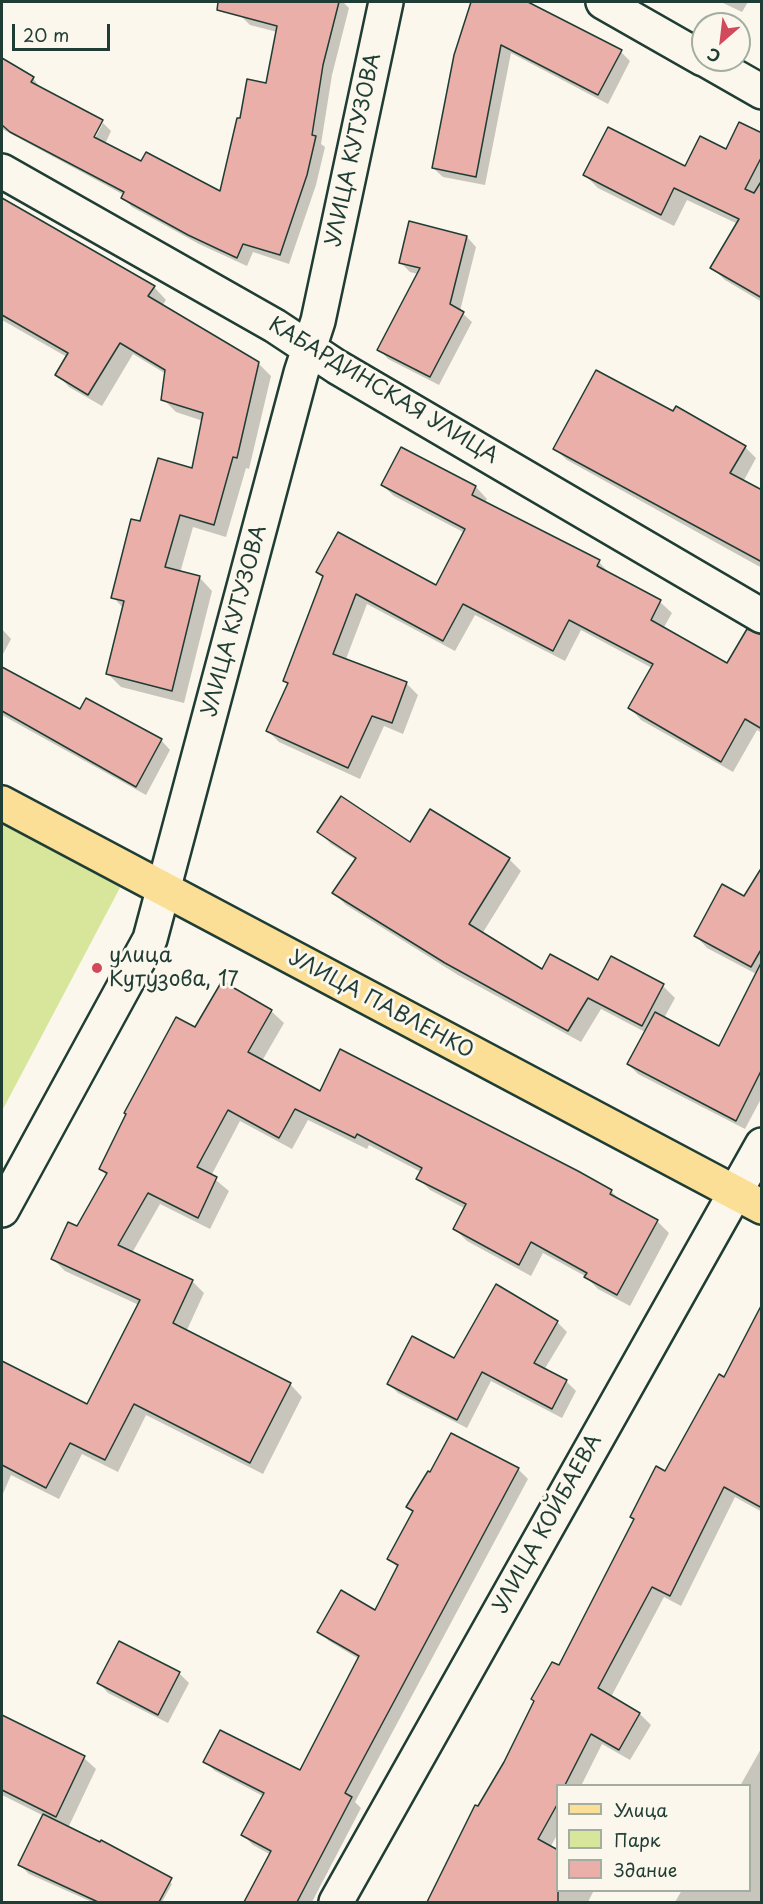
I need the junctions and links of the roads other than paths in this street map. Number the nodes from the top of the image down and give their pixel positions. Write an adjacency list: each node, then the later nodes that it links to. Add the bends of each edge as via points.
1 (386, 2): 7 (street, УЛИЦА КУТУЗОВА)
2 (603, 2): 3 (street)
3 (691, 52)
4 (727, 72): 5 (street)
5 (762, 92)
6 (2, 171): 7 (street, КАБАРДИНСКАЯ УЛИЦА)
7 (309, 349): 8 (street, КАБАРДИНСКАЯ УЛИЦА); 10 (street, УЛИЦА КУТУЗОВА)
8 (762, 616)
9 (2, 803): 10 (main road, УЛИЦА ПАВЛЕНКО)
10 (164, 891): 12 (main road, УЛИЦА ПАВЛЕНКО); 13 (street, УЛИЦА КУТУЗОВА, via 150,939)
11 (762, 1145): 12 (street, УЛИЦА КОЙБАЕВА)
12 (748, 1199): 14 (street, УЛИЦА КОЙБАЕВА)
13 (2, 1210)
14 (336, 1902)

